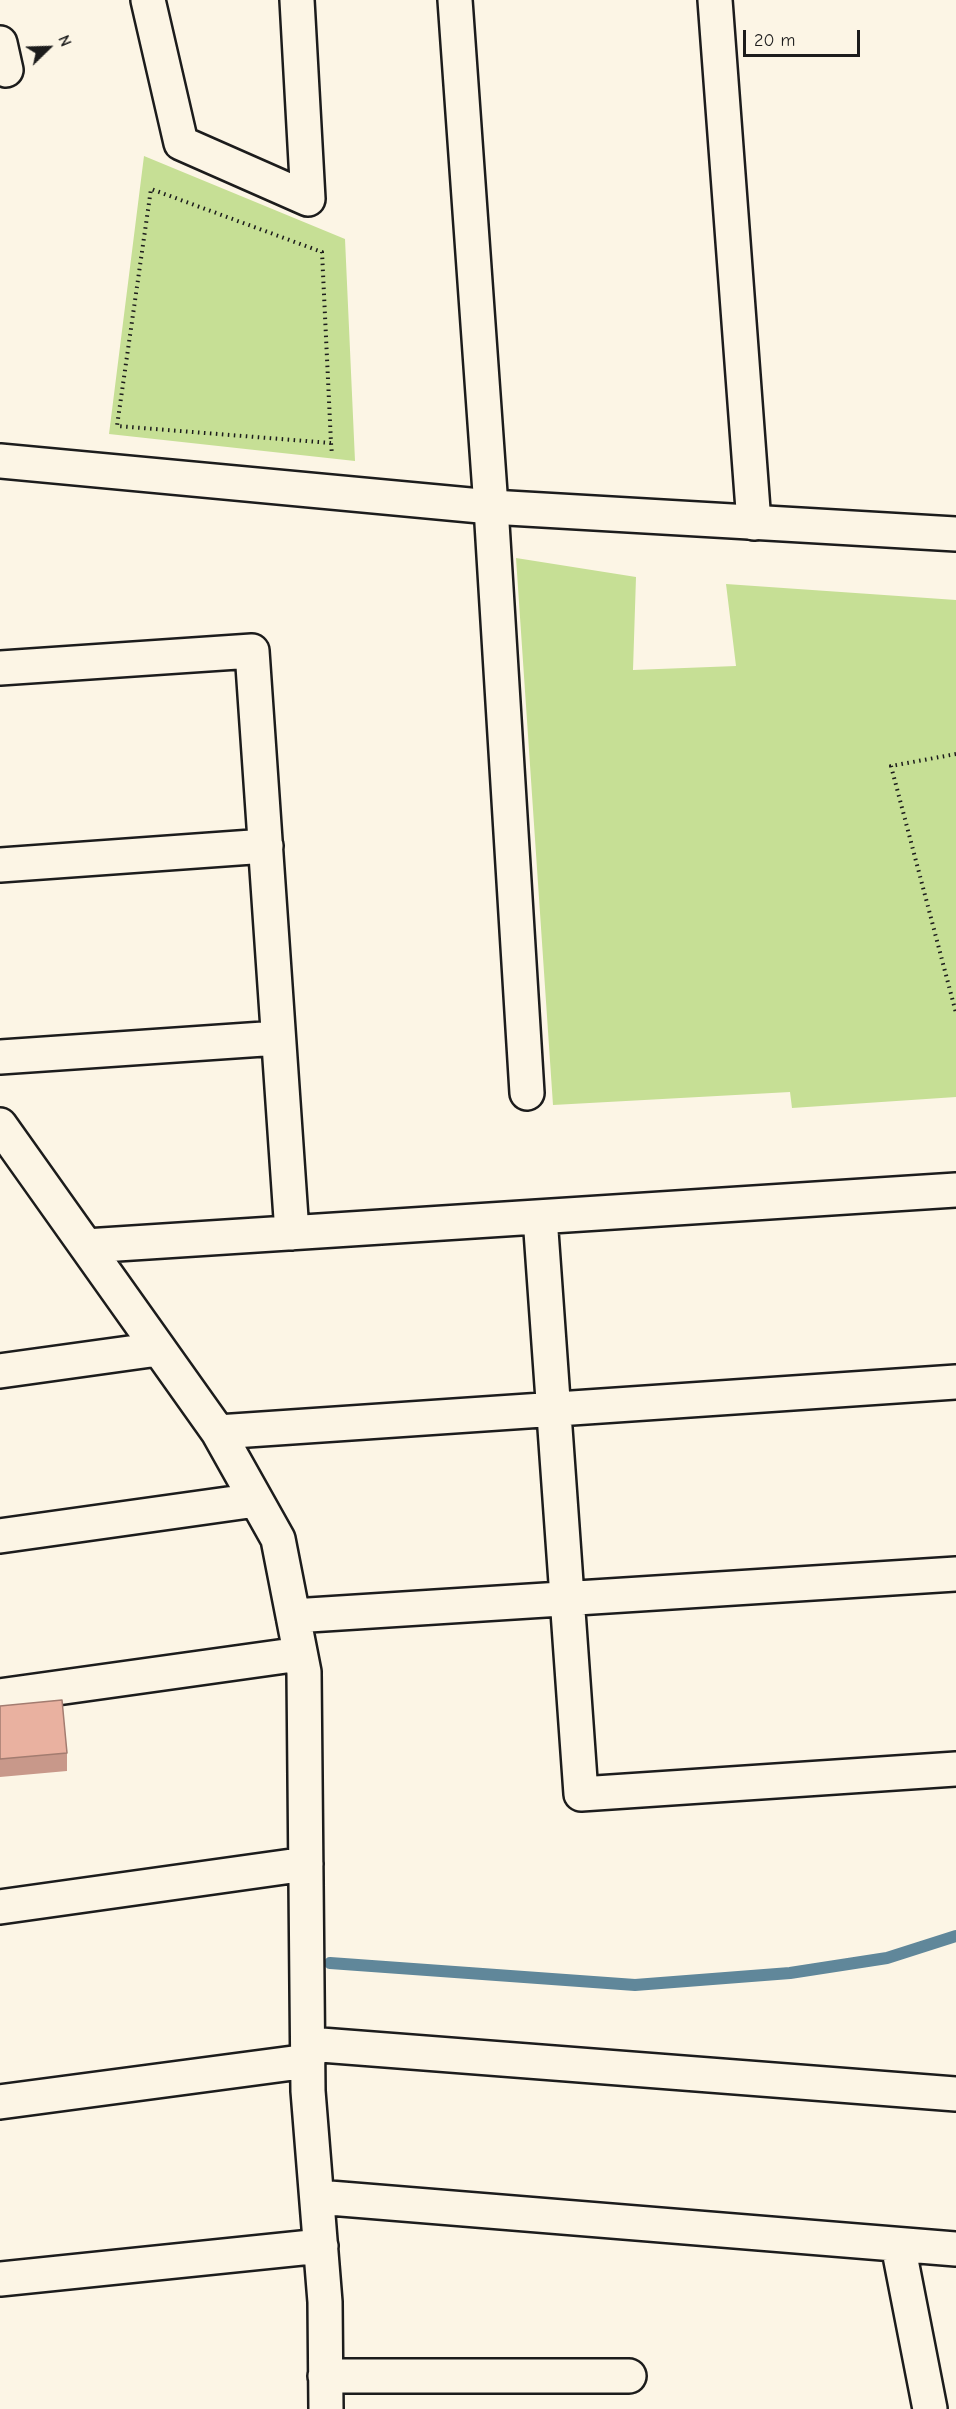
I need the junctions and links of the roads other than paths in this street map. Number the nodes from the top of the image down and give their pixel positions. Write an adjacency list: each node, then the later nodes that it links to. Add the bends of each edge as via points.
1 (148, 0): 2 (street, via 182,143 308,199)
2 (297, 0)
3 (455, 0): 6 (street)
4 (715, 0): 7 (street)
5 (0, 461): 6 (street)
6 (491, 507): 7 (street); 14 (street)
7 (754, 523): 8 (street)
8 (956, 534)
9 (0, 668): 10 (street, via 252,651)
10 (266, 846): 11 (street); 12 (street)
11 (0, 865)
12 (278, 1038): 13 (street); 18 (street)
13 (0, 1057)
14 (527, 1092)
15 (3, 1134): 19 (street)
16 (956, 1190): 17 (street)
17 (540, 1216): 18 (street); 23 (street)
18 (292, 1233): 19 (street)
19 (86, 1245): 20 (street)
20 (158, 1349): 21 (street); 24 (street)
21 (0, 1371)
22 (956, 1382): 23 (street)
23 (554, 1410): 24 (street); 28 (street)
24 (218, 1432): 25 (street)
25 (256, 1500): 26 (street); 29 (street, via 278,1539)
26 (0, 1536)
27 (956, 1574): 28 (street)
28 (569, 1598): 29 (street); 32 (street, via 581,1794)
29 (293, 1616): 30 (street)
30 (300, 1654): 31 (street); 33 (street, via 304,1672)
31 (0, 1696)
32 (956, 1769)
33 (306, 1864): 34 (street); 35 (street)
34 (0, 1907)
35 (308, 2052): 36 (street); 37 (street); 38 (street)
36 (956, 2094)
37 (0, 2102)
38 (317, 2198): 39 (street); 40 (street)
39 (898, 2245): 41 (street); 46 (street)
40 (321, 2246): 42 (street); 43 (street)
41 (956, 2249)
42 (0, 2279)
43 (325, 2376): 44 (street); 45 (street)
44 (629, 2376)
45 (326, 2409)
46 (930, 2409)

